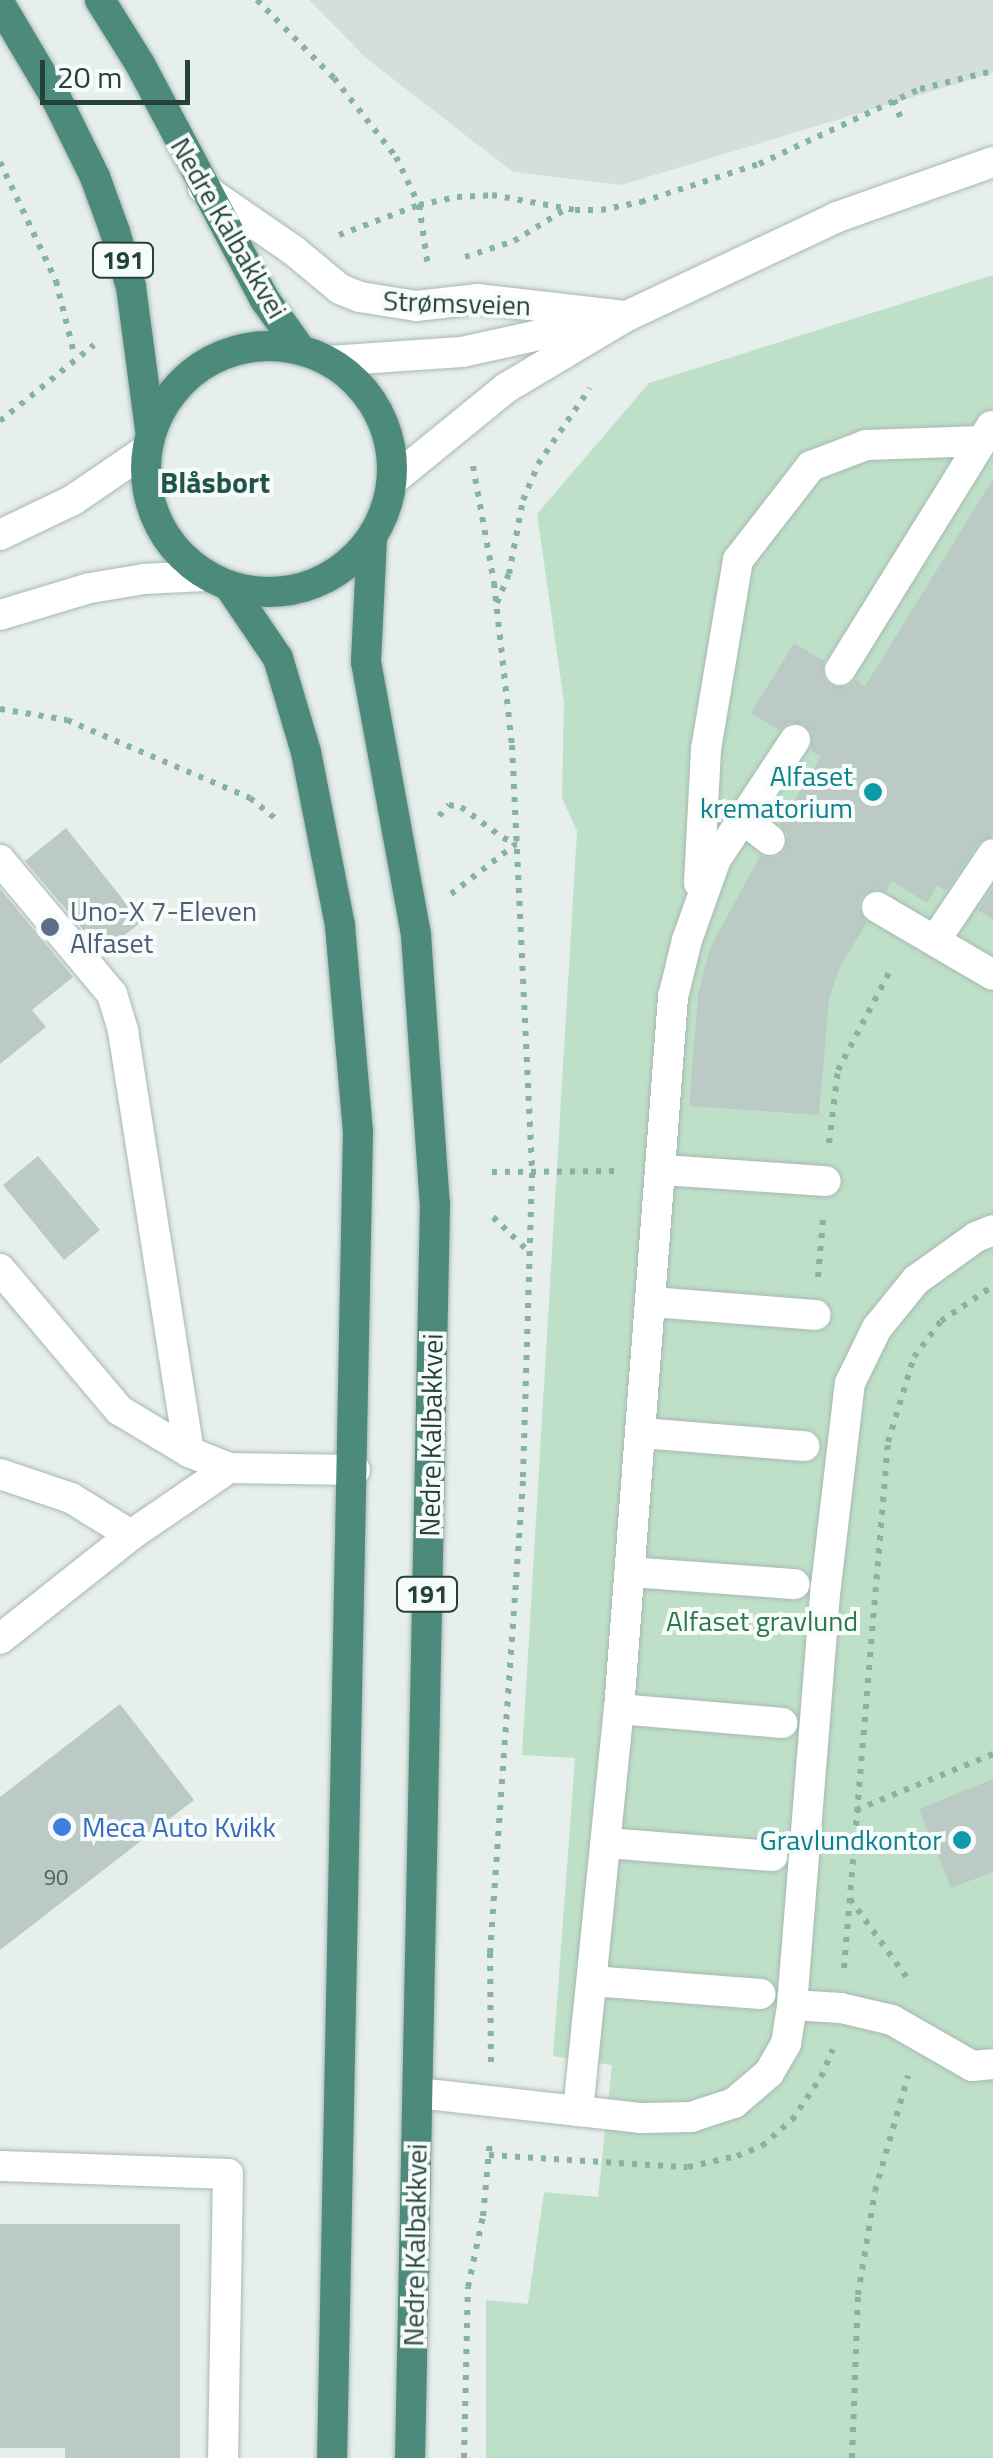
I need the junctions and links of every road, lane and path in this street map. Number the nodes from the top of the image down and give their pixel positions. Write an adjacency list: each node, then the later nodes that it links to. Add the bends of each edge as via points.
1 (100, 0): 9 (highway, Nedre Kalbakkvei)
2 (257, 0): 10 (path, via 367,116 396,156)
3 (0, 4): 22 (highway, 191, via 57,100 115,232 131,287)
4 (993, 71): 5 (path)
5 (894, 100): 6 (path); 11 (path, via 759,164 641,202)
6 (902, 122)
7 (0, 162): 18 (path, via 56,281)
8 (993, 162): 15 (main road, Strømsveien, via 838,217)
9 (203, 188): 15 (main road, Strømsveien, via 360,297 416,306 477,299); 17 (highway, Nedre Kalbakkvei, via 265,300)
10 (419, 206): 11 (path, via 492,195); 12 (path); 14 (path)
11 (566, 208): 13 (path, via 514,241)
12 (339, 234)
13 (449, 264)
14 (428, 283)
15 (626, 316): 17 (main road, Strømsveien, via 462,352); 24 (main road, Strømsveien, via 506,388)
16 (94, 345): 18 (path)
17 (315, 355): 22 (highway, via 264,346 227,352 194,370 168,397); 24 (highway, via 352,378 378,412)
18 (75, 358): 20 (path)
19 (605, 376): 28 (path, via 538,464)
20 (0, 421)
21 (988, 432): 30 (main road); 42 (main road, via 866,445 811,466 738,560 706,749)
22 (148, 440): 25 (main road, via 73,500); 27 (highway, via 150,508 163,535)
23 (472, 466): 28 (path)
24 (392, 481): 26 (highway)
25 (0, 534)
26 (372, 538): 27 (highway, via 338,571 293,591 261,593); 78 (highway, Nedre Kalbakkvei / 191, via 366,662 416,935 434,1204)
27 (217, 581): 29 (main road, via 144,579); 61 (highway, via 278,658 292,697 340,926 358,1132)
28 (497, 604): 37 (path)
29 (0, 615)
30 (840, 670)
31 (0, 709): 35 (path, via 86,728 250,798)
32 (795, 740): 34 (main road)
33 (439, 816): 37 (path, via 450,805 461,806)
34 (743, 819): 36 (main road); 42 (main road, via 716,859)
35 (281, 825)
36 (770, 840)
37 (518, 843): 40 (path); 49 (path)
38 (993, 854): 43 (main road)
39 (0, 860): 59 (main road, via 112,994)
40 (451, 894)
41 (877, 906): 43 (main road)
42 (698, 911): 47 (main road, via 673,997)
43 (936, 939): 45 (main road)
44 (889, 973): 46 (path)
45 (993, 975)
46 (862, 1018)
47 (663, 1170): 49 (path); 50 (main road); 55 (main road)
48 (492, 1172): 49 (path)
49 (532, 1173): 53 (path)
50 (826, 1181)
51 (493, 1217): 53 (path)
52 (993, 1230): 75 (main road, via 916,1280 877,1328 850,1384 826,1586)
53 (531, 1254): 79 (path, via 490,1954)
54 (0, 1269): 59 (main road, via 119,1410)
55 (651, 1302): 56 (main road); 57 (main road)
56 (816, 1315)
57 (641, 1433): 58 (main road); 64 (main road)
58 (804, 1446)
59 (189, 1452): 60 (main road)
60 (229, 1468): 61 (main road); 63 (main road)
61 (355, 1470): 83 (highway)
62 (0, 1474): 63 (main road, via 71,1498)
63 (131, 1535): 66 (main road)
64 (630, 1572): 65 (main road); 67 (main road)
65 (794, 1584)
66 (0, 1639)
67 (619, 1709): 68 (main road); 71 (main road)
68 (782, 1723)
69 (993, 1754): 70 (path)
70 (856, 1810)
71 (606, 1843): 72 (main road); 73 (main road)
72 (772, 1856)
73 (592, 1982): 74 (main road); 80 (main road)
74 (760, 1994)
75 (792, 2004): 76 (main road, via 866,2013); 80 (main road, via 786,2044 769,2072 734,2103 690,2117)
76 (920, 2036): 77 (main road, via 972,2066); 86 (path, via 875,2191 860,2278)
77 (993, 2064)
78 (418, 2093): 79 (main road); 84 (highway, Nedre Kalbakkvei / 191)
79 (492, 2104): 80 (main road); 85 (path, via 483,2216 468,2287)
80 (578, 2111)
81 (0, 2166): 82 (main road, via 228,2174)
82 (223, 2458)
83 (332, 2458)
84 (410, 2458)
85 (464, 2458)
86 (852, 2458)

